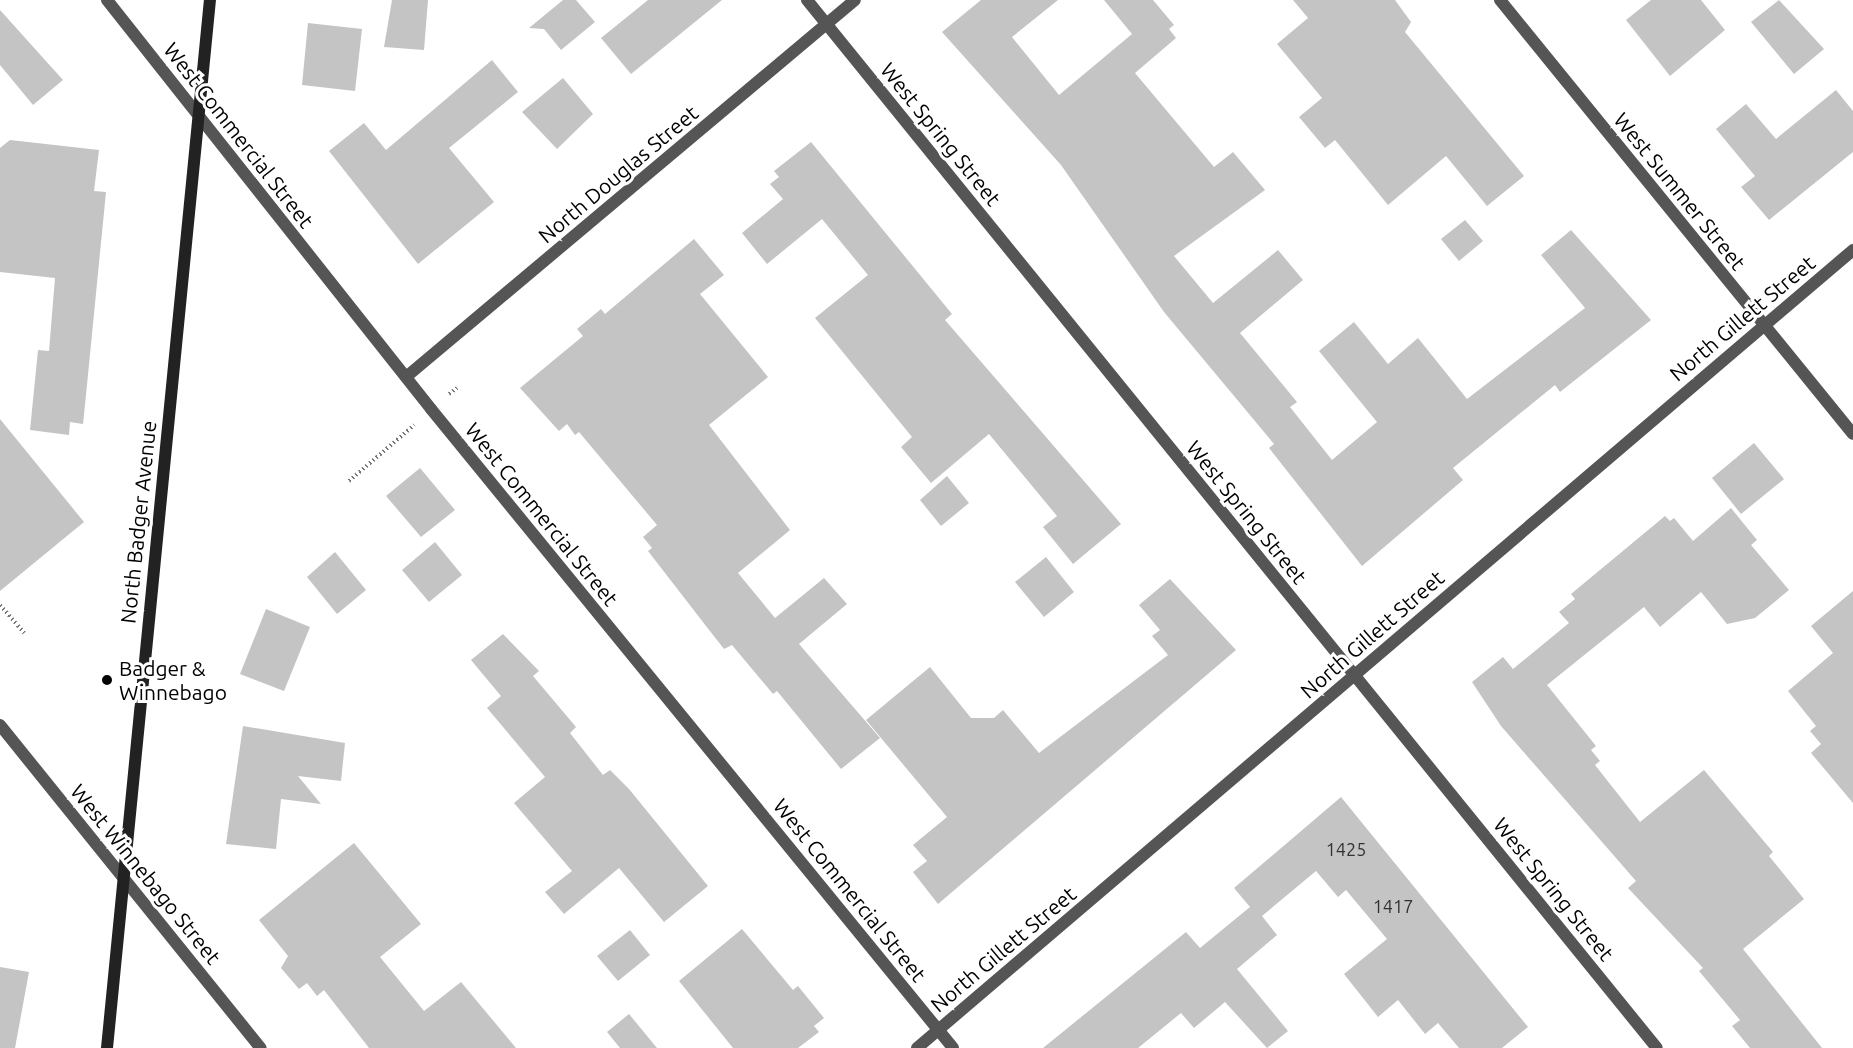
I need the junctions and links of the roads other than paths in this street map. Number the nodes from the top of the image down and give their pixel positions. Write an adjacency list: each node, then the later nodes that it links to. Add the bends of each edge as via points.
1 (106, 0): 7 (street, West Commercial Street)
2 (210, 0): 7 (main road, North Badger Avenue)
3 (807, 0): 6 (street, West Spring Street)
4 (855, 0): 6 (street, North Douglas Street)
5 (1500, 0): 9 (street, West Summer Street)
6 (826, 25): 10 (street, North Douglas Street); 12 (street, West Spring Street)
7 (196, 113): 10 (street, West Commercial Street); 14 (main road, North Badger Avenue)
8 (1853, 250): 9 (street, North Gillett Street)
9 (1764, 325): 11 (street, West Summer Street); 12 (street, North Gillett Street)
10 (406, 377): 15 (street, West Commercial Street)
11 (1853, 434)
12 (1355, 675): 15 (street, North Gillett Street); 20 (street, West Spring Street)
13 (0, 725): 14 (street, West Winnebago Street)
14 (126, 879): 16 (main road, North Badger Avenue); 17 (street, West Winnebago Street)
15 (938, 1029): 18 (street, North Gillett Street); 19 (street, West Commercial Street)
16 (107, 1048)
17 (261, 1048)
18 (917, 1048)
19 (953, 1048)
20 (1657, 1048)

